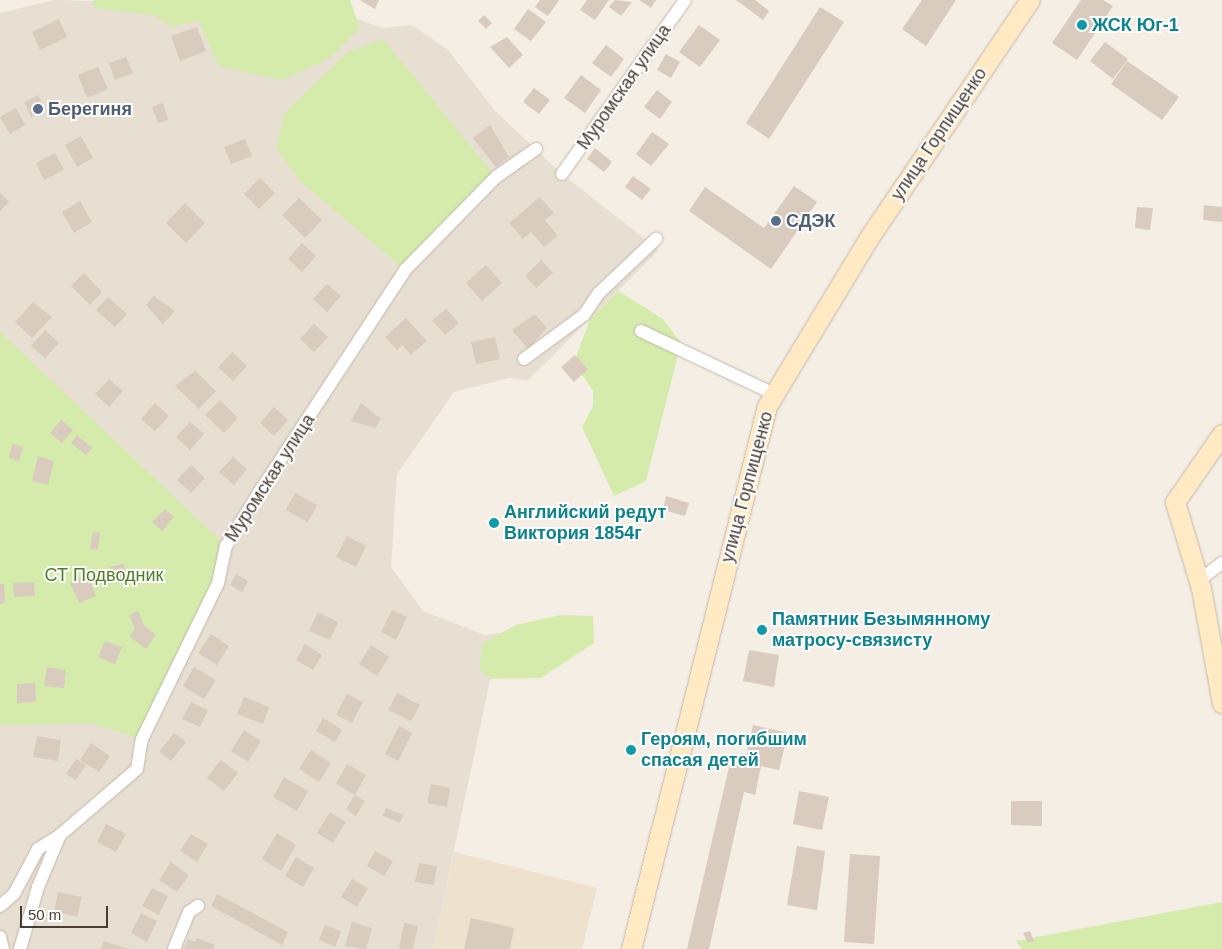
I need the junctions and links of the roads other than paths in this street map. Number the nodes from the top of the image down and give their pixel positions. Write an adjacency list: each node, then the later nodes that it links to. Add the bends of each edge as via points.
1 (685, 0): 4 (street, Муромская улица)
2 (1030, 0): 8 (main road, улица Горпищенко, via 870,236)
3 (536, 150): 13 (street, Муромская улица, via 496,177 405,270 226,546 218,583 156,704 133,775)
4 (562, 174)
5 (656, 239): 7 (street, via 598,293 584,315)
6 (642, 331): 8 (street)
7 (524, 359)
8 (774, 394): 20 (main road, улица Горпищенко, via 767,406)
9 (1222, 434): 11 (main road, via 1175,502)
10 (1222, 563): 11 (street)
11 (1198, 581): 12 (main road)
12 (1222, 703)
13 (60, 835): 14 (street, via 38,849 14,894); 18 (street, Муромская улица, via 38,887)
14 (0, 906)
15 (198, 906): 19 (street, via 189,912)
16 (0, 937): 17 (street)
17 (3, 949)
18 (20, 949)
19 (174, 949)
20 (631, 949)

